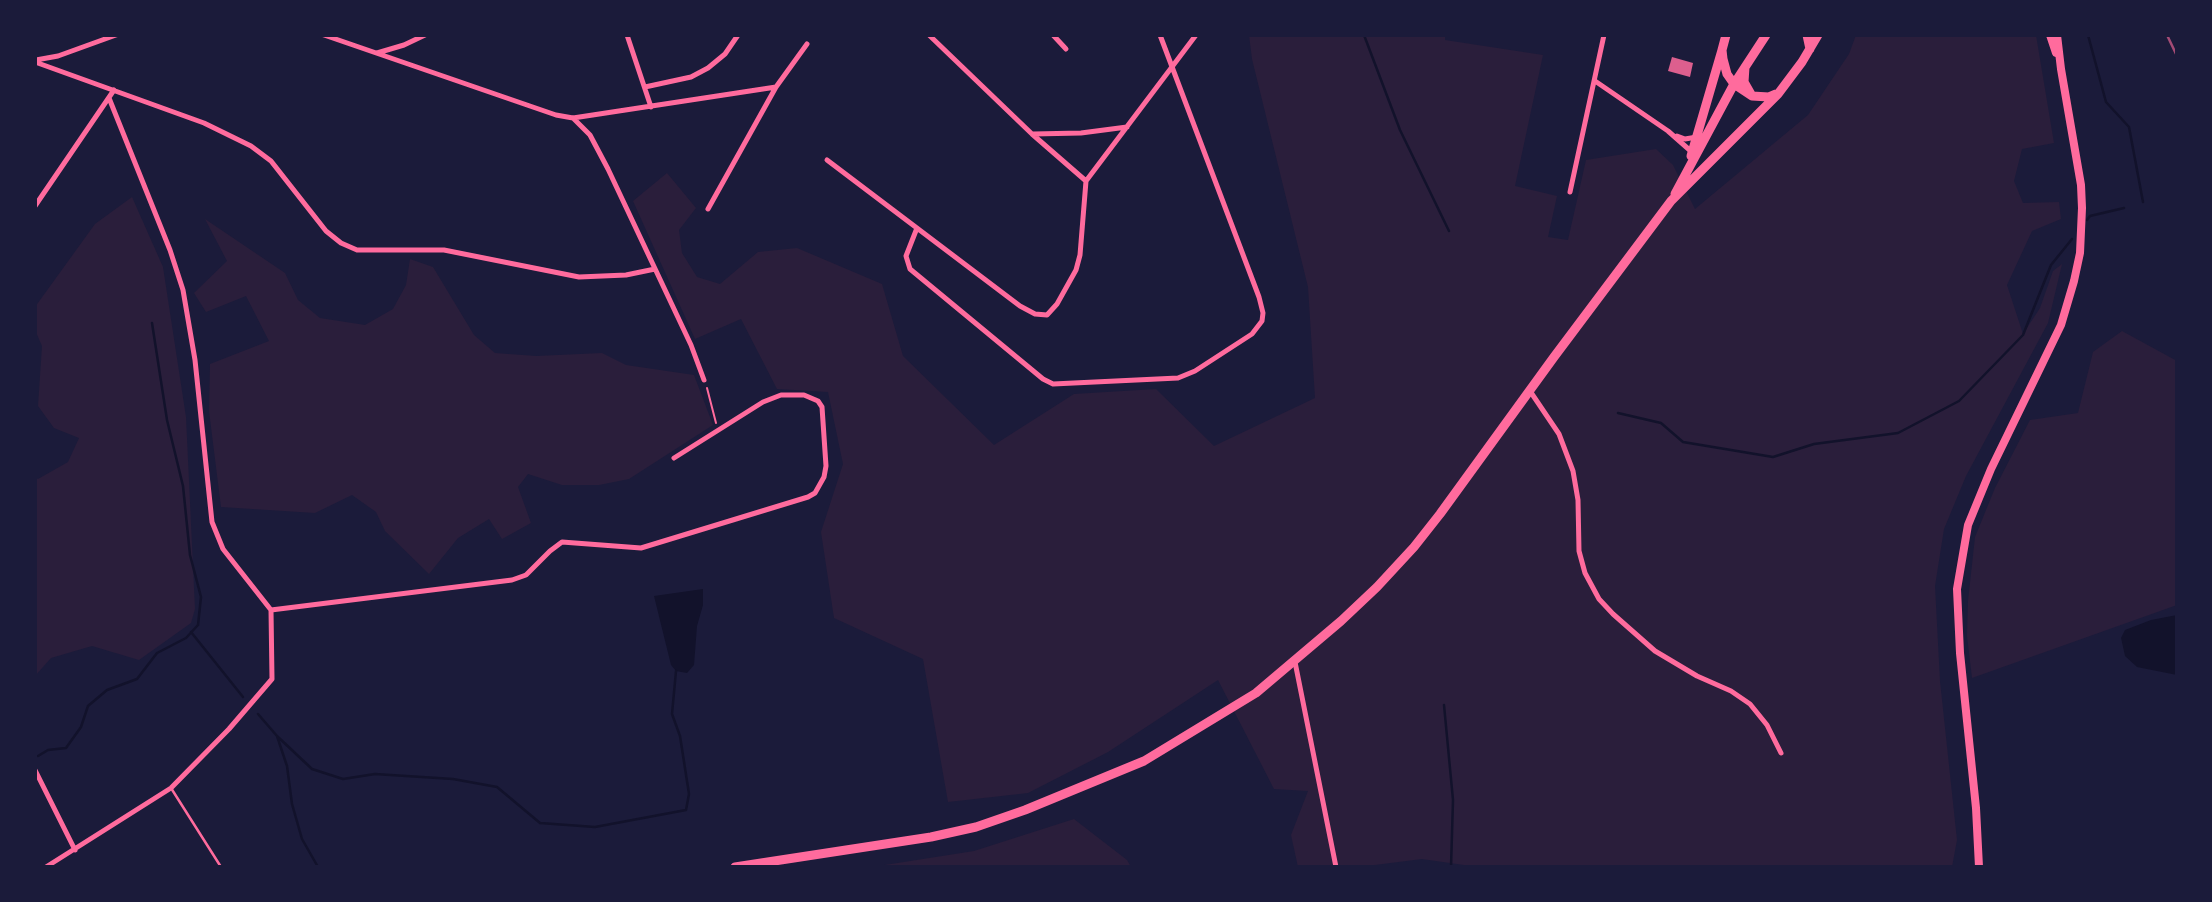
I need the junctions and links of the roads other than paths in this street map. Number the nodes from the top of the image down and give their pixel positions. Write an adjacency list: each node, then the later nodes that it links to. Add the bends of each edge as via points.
1 (117, 35): 22 (street)
2 (324, 35): 21 (street)
3 (425, 35): 21 (street)
4 (627, 35): 28 (street)
5 (738, 35): 28 (street, via 708,68 691,77)
6 (929, 35): 38 (street)
7 (1053, 35): 18 (street)
8 (1160, 35): 24 (street)
9 (1196, 35): 24 (street)
10 (1604, 35): 26 (street)
11 (1726, 35): 20 (highway)
12 (1807, 35): 19 (highway)
13 (1818, 35): 19 (highway)
14 (2050, 35): 25 (main road)
15 (2057, 35): 25 (main road)
16 (1765, 36): 23 (highway)
17 (807, 44): 29 (street)
18 (1066, 49)
19 (1810, 49): 31 (highway)
20 (1722, 50): 27 (highway); 39 (highway)
21 (377, 53): 35 (street)
22 (35, 61): 30 (street)
23 (1745, 65): 27 (highway); 32 (highway, via 1744,82)
24 (1171, 69): 36 (street); 48 (street, via 1263,313 1252,334 1185,376 1053,384 1043,379 910,269 906,256)
25 (2060, 69): 63 (main road, via 2081,185 2082,232 2074,282 2061,325 1968,525 1957,589)
26 (1595, 81): 37 (street); 44 (street)
27 (1734, 84): 32 (highway); 42 (highway)
28 (645, 87): 34 (street)
29 (776, 87): 34 (street); 47 (street)
30 (114, 90): 33 (street); 49 (street, via 204,123 251,146 271,161 326,231 357,250 444,250 579,277)
31 (1779, 94): 32 (highway); 45 (highway)
32 (1752, 96)
33 (109, 98): 46 (street); 53 (street, via 183,290 216,536)
34 (651, 107): 35 (street)
35 (573, 118): 49 (street, via 599,151)
36 (1128, 127): 38 (street); 43 (street)
37 (1668, 131): 39 (street, via 1685,139); 40 (street)
38 (1032, 134): 43 (street)
39 (1697, 138): 40 (highway)
40 (1693, 153): 42 (highway)
41 (827, 160): 48 (street)
42 (1686, 171): 45 (highway)
43 (1086, 181): 48 (street, via 1080,255 1068,286 1047,315 1020,306)
44 (1570, 192)
45 (1671, 201): 51 (highway)
46 (35, 206)
47 (708, 209)
48 (917, 228)
49 (655, 269): 50 (street)
50 (704, 380)
51 (1530, 391): 54 (highway, via 1414,547); 55 (street, via 1559,434 1573,471 1579,551 1600,599 1655,651 1751,704)
52 (674, 458): 53 (street, via 781,395 804,395 818,401 824,415 826,466 820,486 808,497 653,545 562,542 526,575 512,580)
53 (271, 610): 57 (street, via 272,679)
54 (1295, 662): 61 (highway, via 1214,721 1144,761 1025,810 931,837); 62 (street)
55 (1781, 753)
56 (35, 770): 58 (street)
57 (171, 788): 58 (street); 60 (lane)
58 (75, 850): 59 (street)
59 (46, 867)
60 (221, 867)
61 (735, 867)
62 (1336, 867)
63 (1979, 867)

